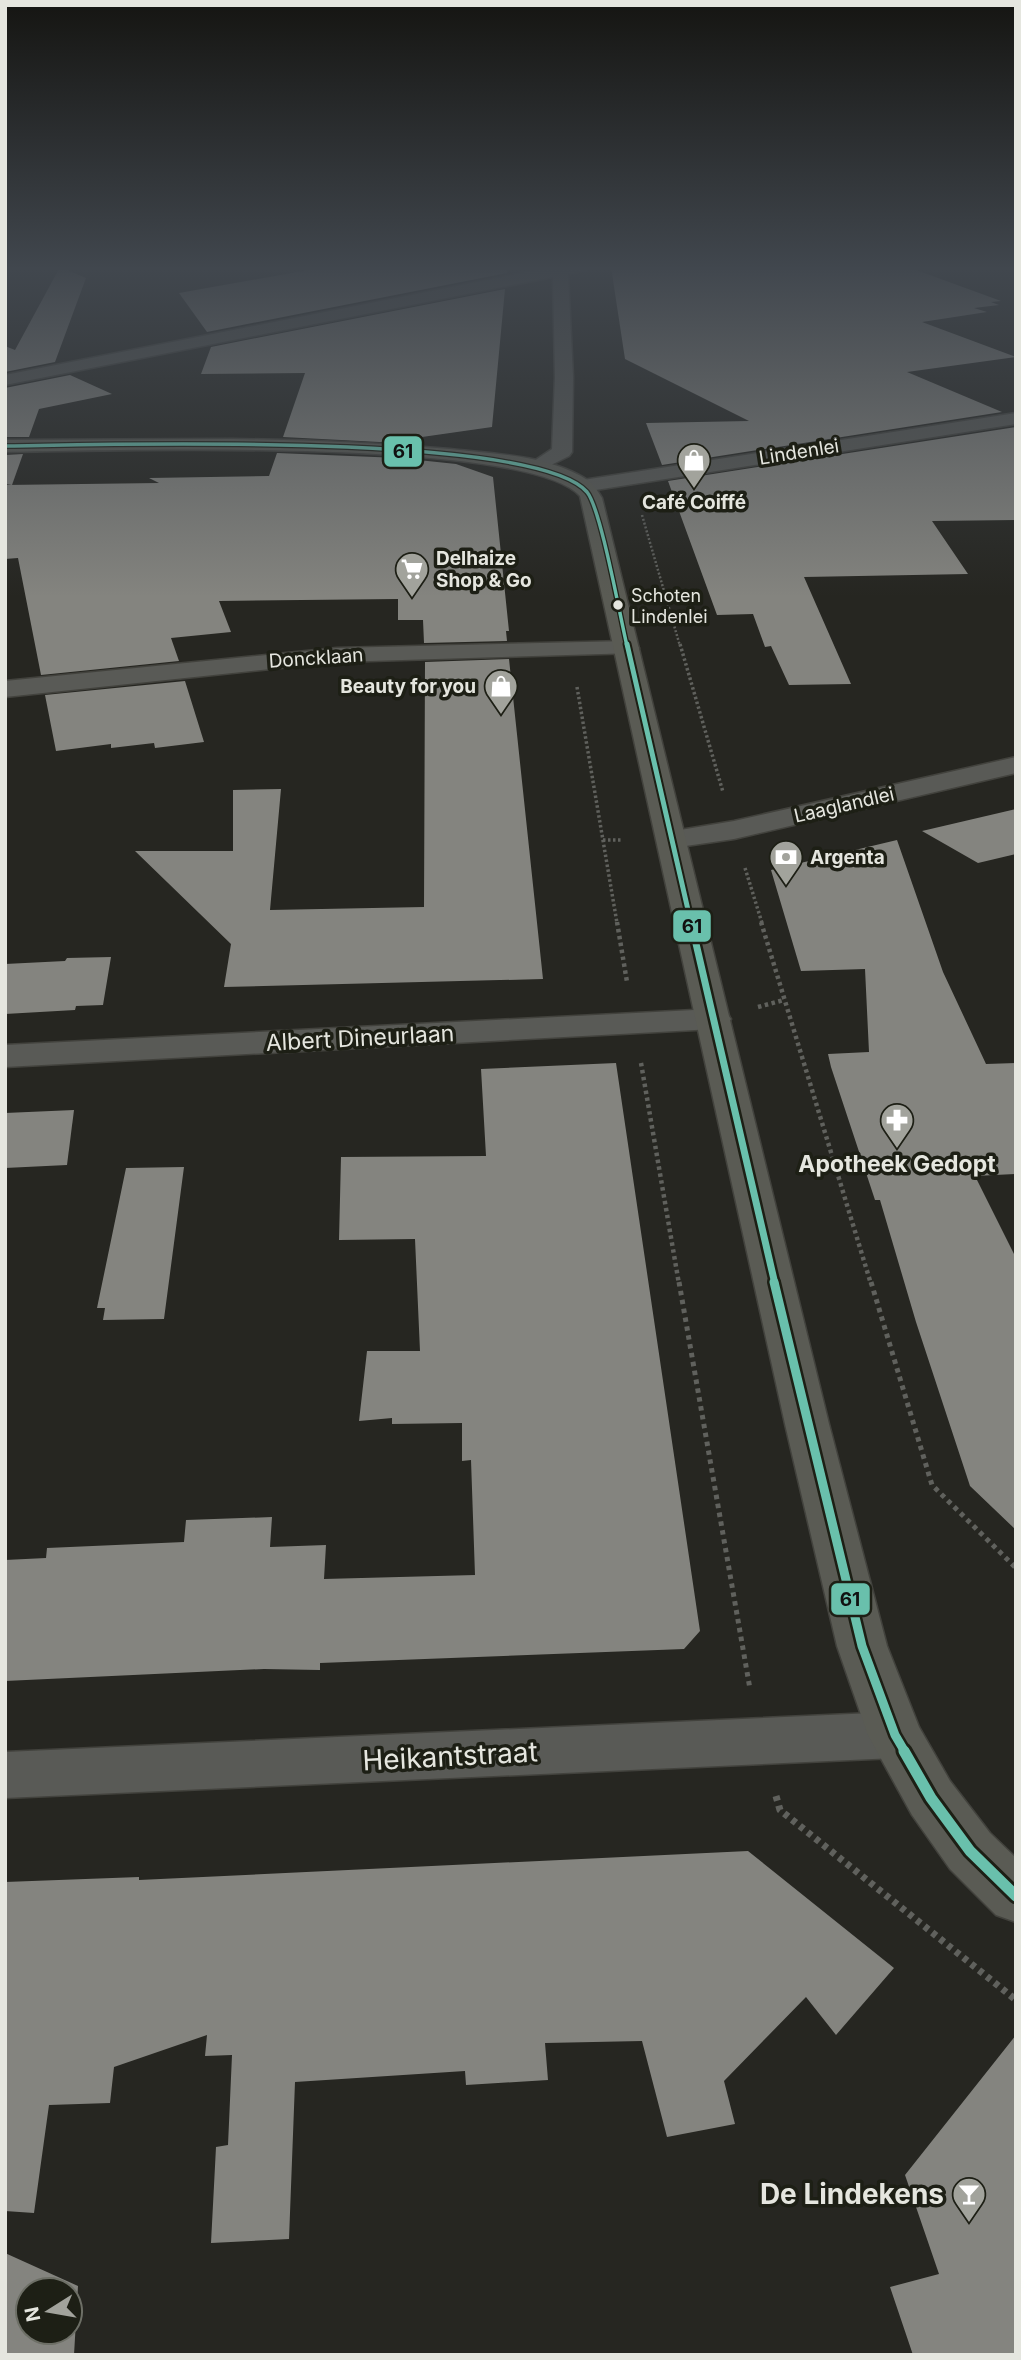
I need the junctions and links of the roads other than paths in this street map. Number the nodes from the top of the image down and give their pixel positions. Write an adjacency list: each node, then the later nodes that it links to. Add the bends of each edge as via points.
1 (564, 377): 4 (street, via 562,452)
2 (1016, 418): 5 (street, Lindenlei)
3 (5, 446): 4 (street, via 326,446 414,451)
4 (535, 467): 5 (street)
5 (583, 486): 6 (street, via 594,503)
6 (627, 648): 7 (street, Doncklaan, via 337,655); 9 (street)
7 (5, 689)
8 (1016, 765): 9 (street, Laaglandlei, via 734,830)
9 (672, 839): 10 (street)
10 (714, 1019): 11 (street, Albert Dineurlaan); 12 (street, via 859,1633)
11 (5, 1056)
12 (895, 1735): 13 (street, Heikantstraat); 14 (street, via 931,1798 970,1851)
13 (5, 1775)
14 (1016, 1896)

